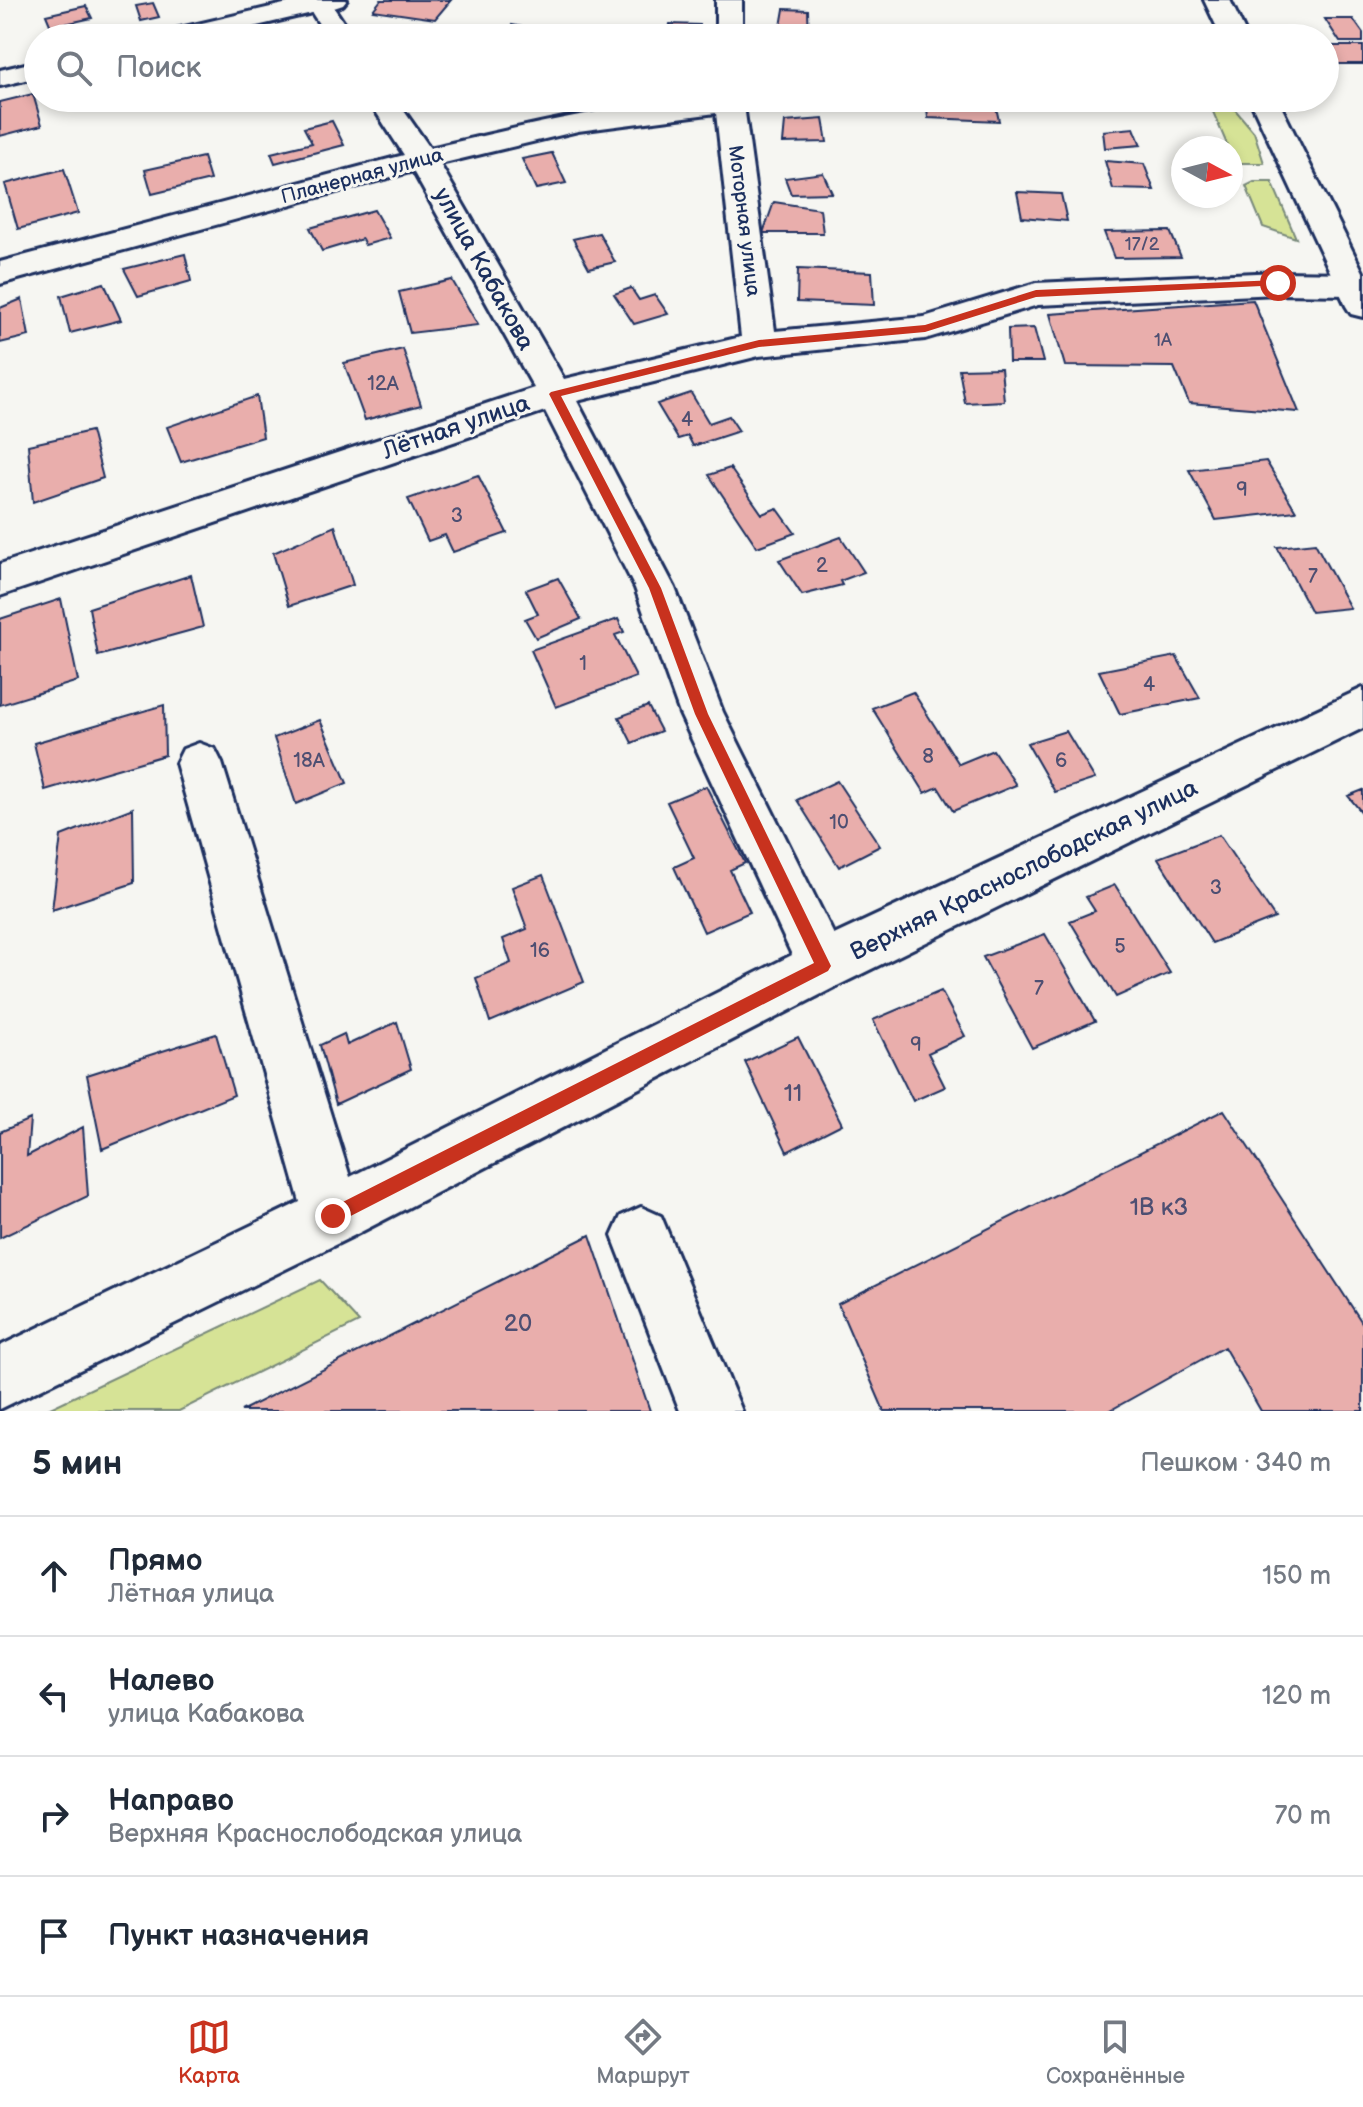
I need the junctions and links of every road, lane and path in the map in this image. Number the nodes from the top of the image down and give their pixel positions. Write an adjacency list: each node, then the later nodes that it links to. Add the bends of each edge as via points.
1 (729, 0): 6 (street)
2 (1217, 0): 7 (street)
3 (323, 1): 4 (street); 5 (street)
4 (229, 24)
5 (334, 24)
6 (729, 24)
7 (1228, 24)
8 (24, 72): 9 (street)
9 (0, 78)
10 (390, 112): 14 (street, улица Кабакова)
11 (647, 112): 14 (street, Планерная улица, via 578,122)
12 (730, 112): 17 (street, Моторная улица)
13 (1270, 112): 16 (street)
14 (422, 159): 15 (street, Планерная улица); 18 (street, улица Кабакова)
15 (0, 273)
16 (1357, 295): 17 (street, Лётная улица, via 1278,283 1036,294 925,328)
17 (759, 344): 18 (street, Лётная улица)
18 (555, 394): 19 (street, Лётная улица); 22 (street, улица Кабакова, via 655,588 702,714)
19 (0, 580)
20 (1363, 707): 22 (street, Верхняя Краснослободская улица)
21 (199, 763): 23 (street)
22 (823, 966): 23 (street, Верхняя Краснослободская улица)
23 (333, 1216): 25 (street, Верхняя Краснослободская улица)
24 (641, 1236): 26 (street)
25 (0, 1378)
26 (711, 1411)

